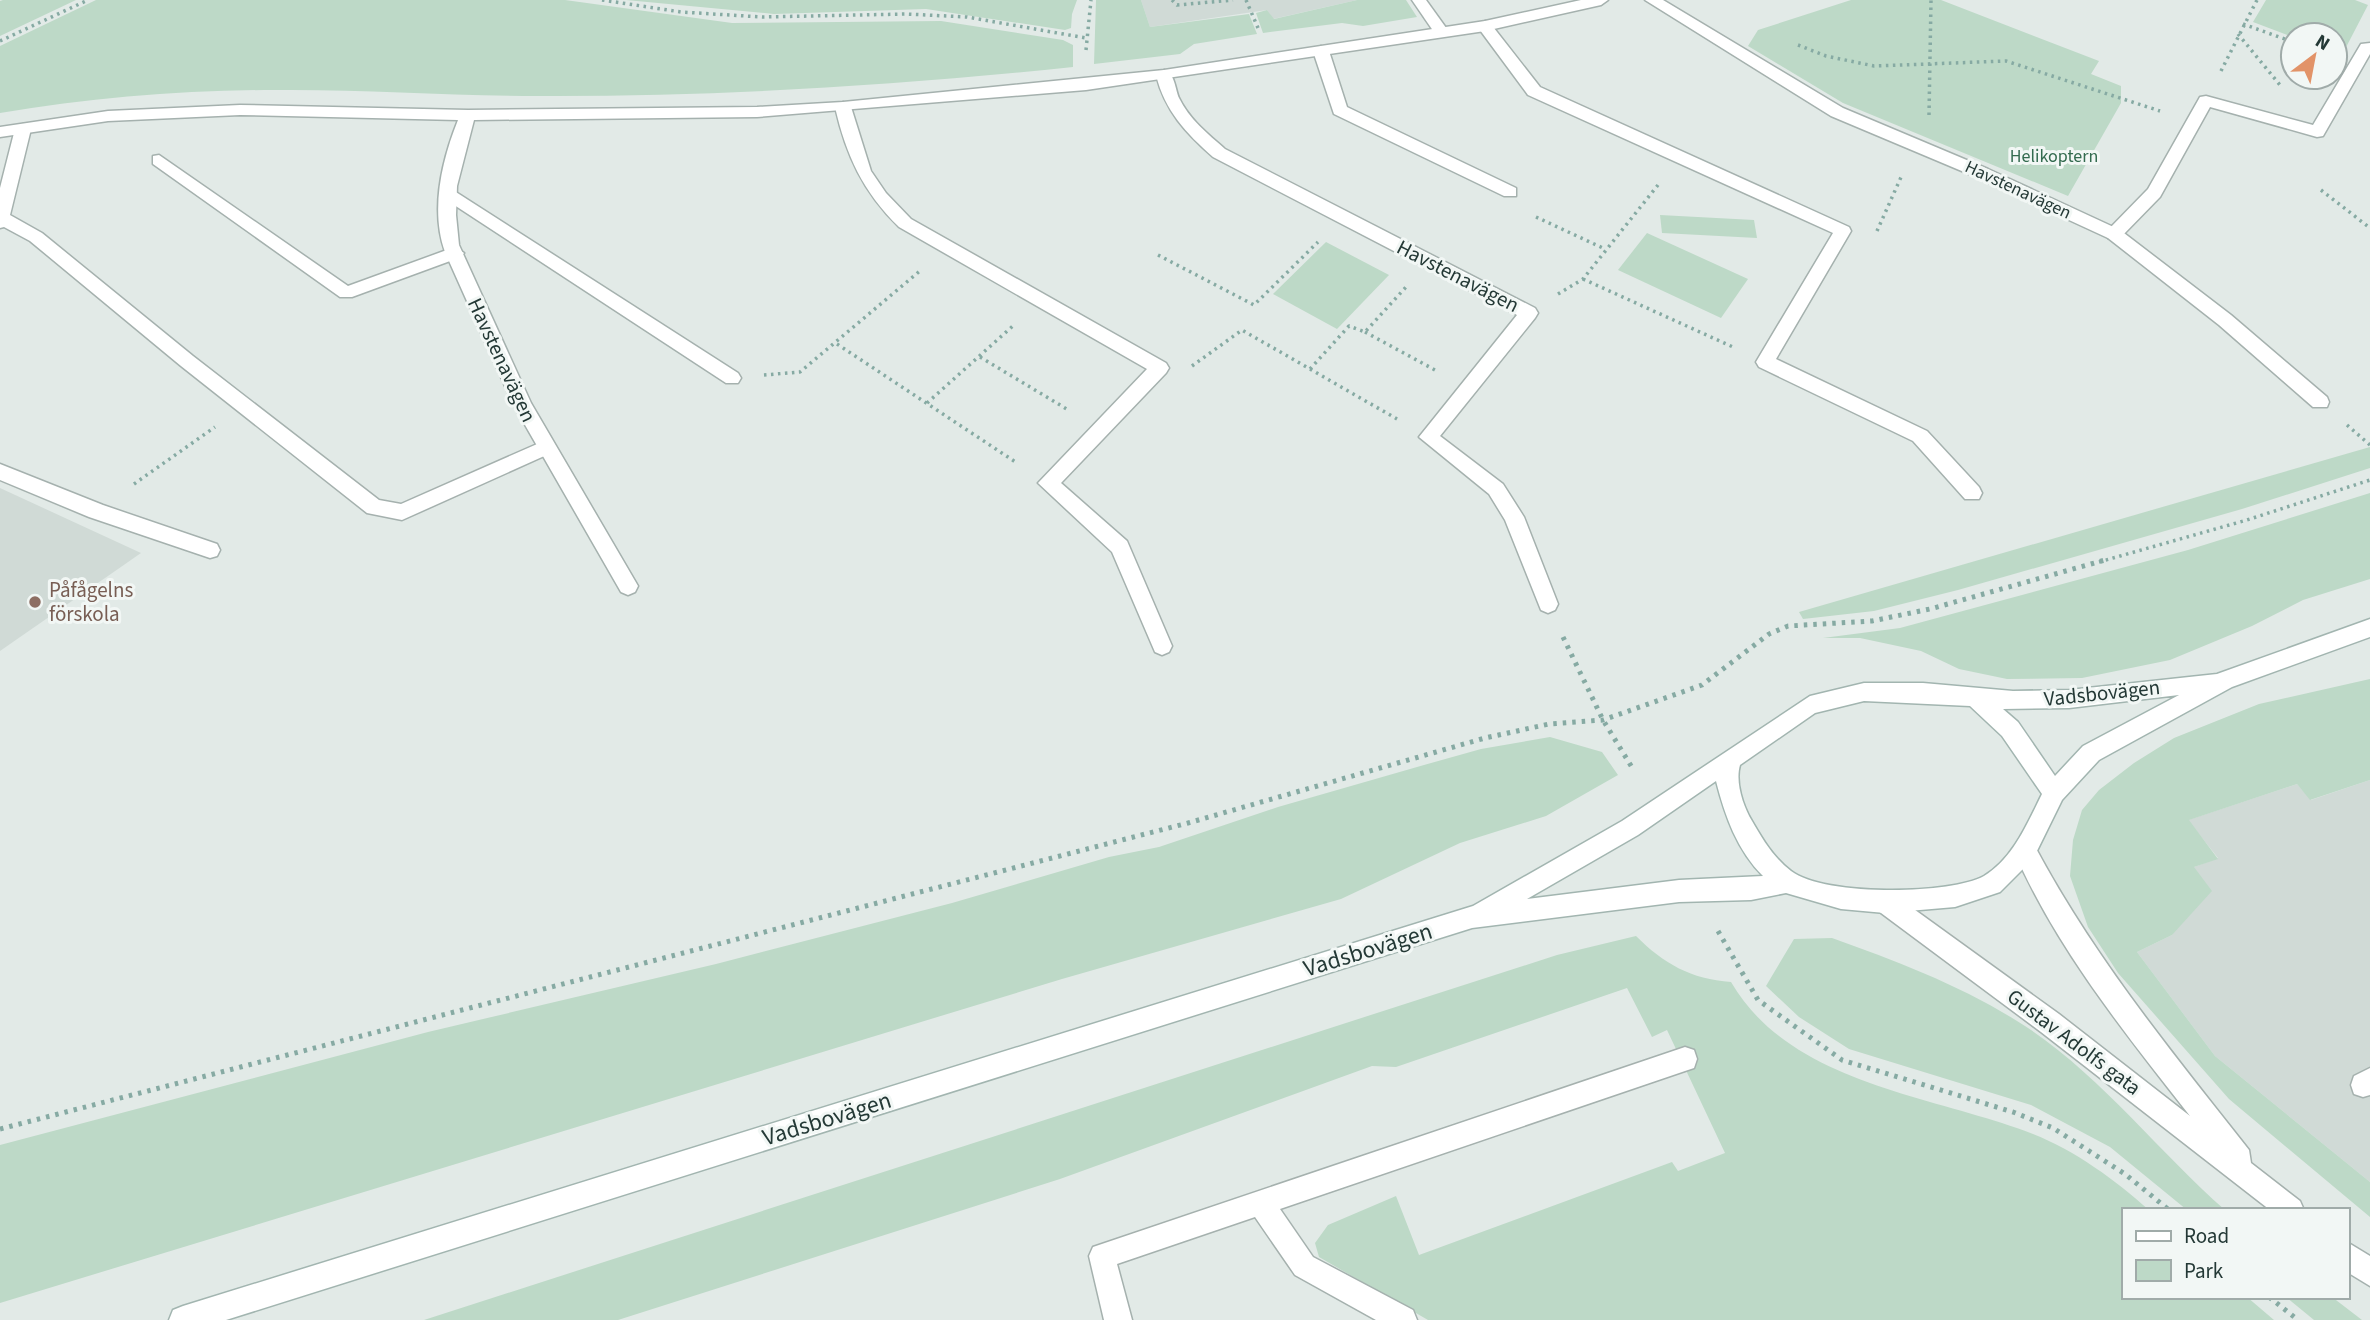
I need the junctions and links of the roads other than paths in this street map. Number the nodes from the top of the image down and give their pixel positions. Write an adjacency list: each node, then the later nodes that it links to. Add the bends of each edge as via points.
1 (1419, 0): 5 (street)
2 (1601, 0): 4 (street)
3 (1652, 0): 17 (street, Havstenavägen, via 1837,111)
4 (1485, 26): 5 (street); 23 (street, via 1534,91 1843,231 1765,362 1920,436)
5 (1441, 32): 7 (street)
6 (2370, 48): 17 (street, via 2366,47 2317,132 2206,101 2154,193)
7 (1321, 51): 8 (street); 14 (street, via 1340,110)
8 (1164, 75): 9 (street); 26 (street, Havstenavägen, via 1169,98 1192,130 1219,153 1529,313 1428,436 1496,489 1514,517)
9 (843, 107): 10 (street); 28 (street, via 864,178 880,201 905,223 1160,368 1048,483 1121,547)
10 (468, 115): 11 (street, via 240,110 108,116); 15 (street, Havstenavägen, via 458,138)
11 (23, 129): 12 (street); 16 (street)
12 (0, 132)
13 (159, 160): 18 (street, via 346,293)
14 (1510, 192)
15 (448, 193): 18 (street, Havstenavägen, via 448,233); 19 (street)
16 (1, 220): 21 (street, via 46,245 374,507 402,512)
17 (2114, 234): 20 (street, Havstenavägen, via 2225,320)
18 (455, 253): 21 (street, Havstenavägen, via 485,330)
19 (732, 378)
20 (2320, 402)
21 (544, 448): 25 (street, Havstenavägen)
22 (0, 472): 24 (street)
23 (1972, 493)
24 (211, 550)
25 (628, 586)
26 (1548, 604)
27 (2370, 628): 29 (street, Vadsbovägen)
28 (1162, 646)
29 (2225, 680): 30 (street, Vadsbovägen, via 2069,699); 32 (street, Vadsbovägen, via 2091,753)
30 (1978, 699): 31 (street, Vadsbovägen, via 1923,692 1853,694 1810,705); 32 (street, via 2010,729)
31 (1731, 758): 34 (street, Vadsbovägen, via 1726,776 1737,817 1760,857); 36 (street, Vadsbovägen, via 1630,828)
32 (2054, 793): 33 (street, Vadsbovägen)
33 (2025, 851): 35 (street, Vadsbovägen, via 1992,884 1955,896); 38 (street, Gustav Adolfs gata, via 2059,916 2143,1036)
34 (1786, 882): 35 (street, Vadsbovägen, via 1841,898); 36 (street, Vadsbovägen)
35 (1885, 902): 38 (street, Gustav Adolfs gata)
36 (1472, 917): 43 (street, Vadsbovägen)
37 (1685, 1059): 39 (street)
38 (2261, 1186): 40 (street, Gustav Adolfs gata)
39 (1261, 1203): 44 (street, via 1102,1256); 45 (street, via 1304,1266)
40 (2288, 1208)
41 (2349, 1257): 42 (street)
42 (2370, 1273)
43 (183, 1320)
44 (1118, 1320)
45 (1403, 1320)

